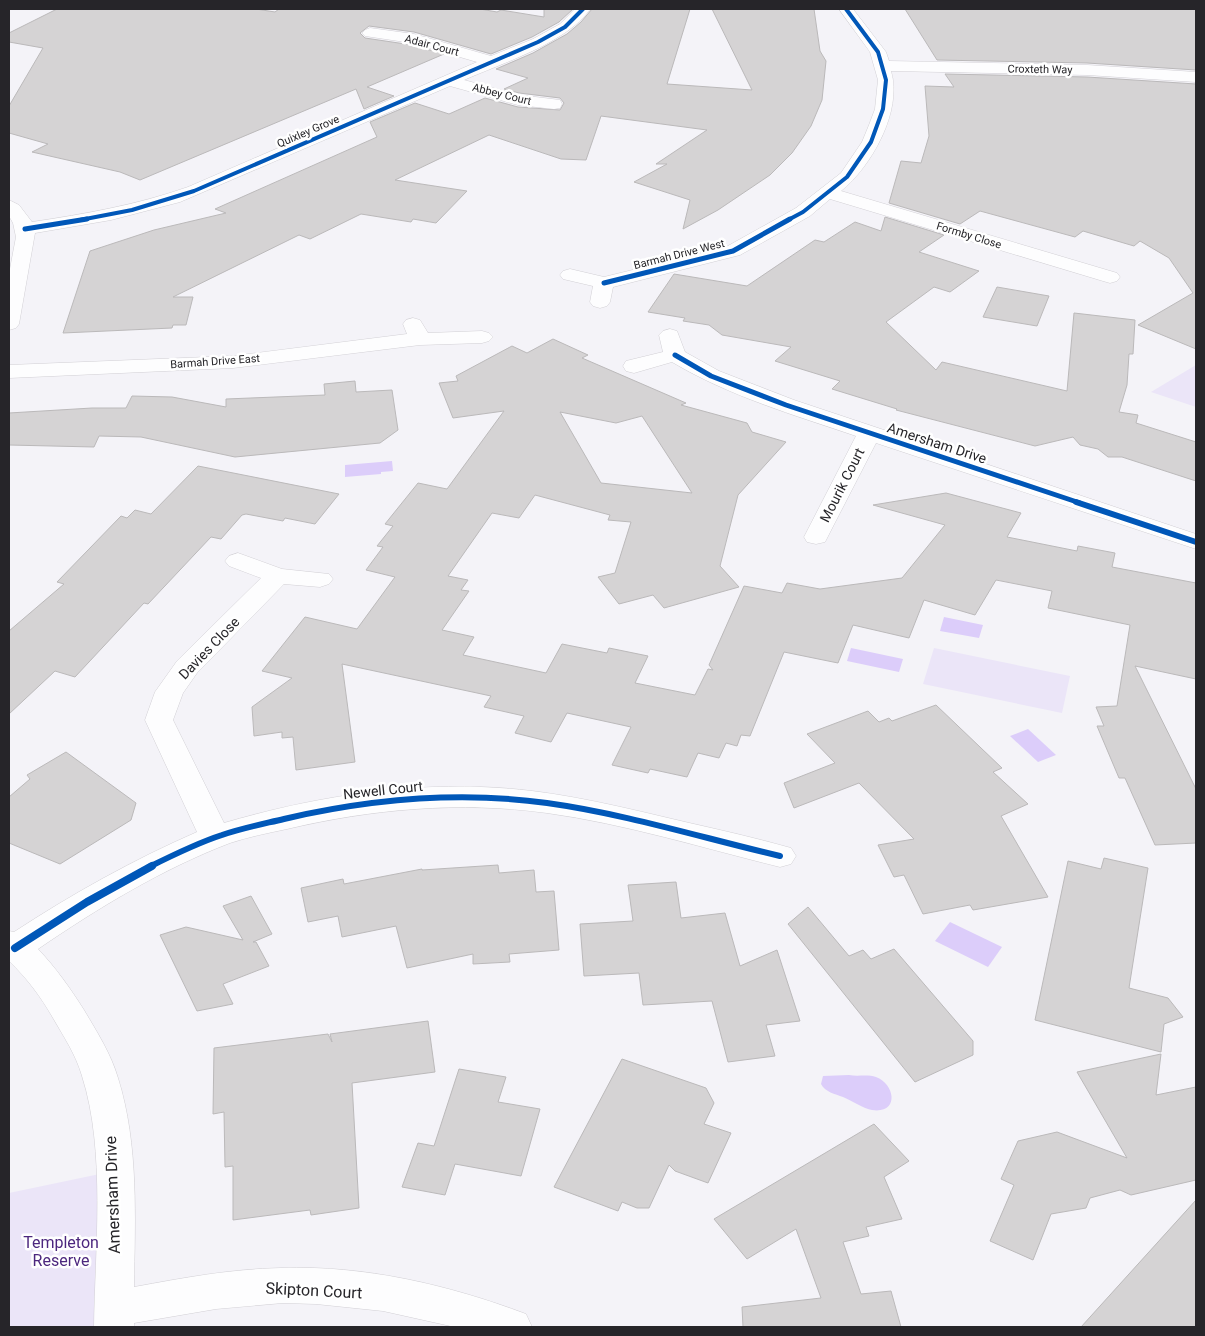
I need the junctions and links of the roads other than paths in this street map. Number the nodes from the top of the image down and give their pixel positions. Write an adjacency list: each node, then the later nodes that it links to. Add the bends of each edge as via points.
1 (582, 9): 4 (street, Quixley Grove, via 565,27 550,36)
2 (846, 9): 5 (street, Barmah Drive West, via 870,40)
3 (370, 33): 4 (street, Adair Court, via 414,39)
4 (493, 62): 7 (street, Quixley Grove)
5 (883, 66): 6 (street, Croxteth Way, via 1087,70); 9 (street, Barmah Drive West, via 886,80 883,109 871,142 847,177)
6 (1196, 77)
7 (450, 80): 8 (street, Abbey Court, via 518,100); 11 (street, Quixley Grove, via 175,198 123,213)
8 (554, 104)
9 (828, 193): 12 (street, Barmah Drive West, via 803,212 727,253 602,292); 13 (street, Formby Close)
10 (9, 206): 11 (street, via 20,216)
11 (25, 229): 14 (street, via 25,247)
12 (570, 275)
13 (1110, 277)
14 (9, 324)
15 (482, 337): 17 (street, Barmah Drive East, via 457,340 416,331 233,362)
16 (634, 366): 18 (street, Amersham Drive, via 672,345 711,376)
17 (9, 372)
18 (869, 434): 19 (street, Mourik Court); 20 (street, Amersham Drive)
19 (816, 537)
20 (1196, 542)
21 (238, 561): 22 (street)
22 (278, 576): 23 (street); 24 (street, Davies Close, via 187,667 169,692 159,720)
23 (320, 579)
24 (215, 837): 25 (street, Newell Court, via 346,806 466,797 546,803 578,809); 26 (street, Newell Court, via 109,887)
25 (780, 856)
26 (12, 946): 27 (street, Amersham Drive, via 35,967 56,994 91,1054 103,1087 114,1171)
27 (114, 1318): 28 (street, Skipton Court, via 172,1298 250,1287 324,1288 436,1303)
28 (512, 1327)

